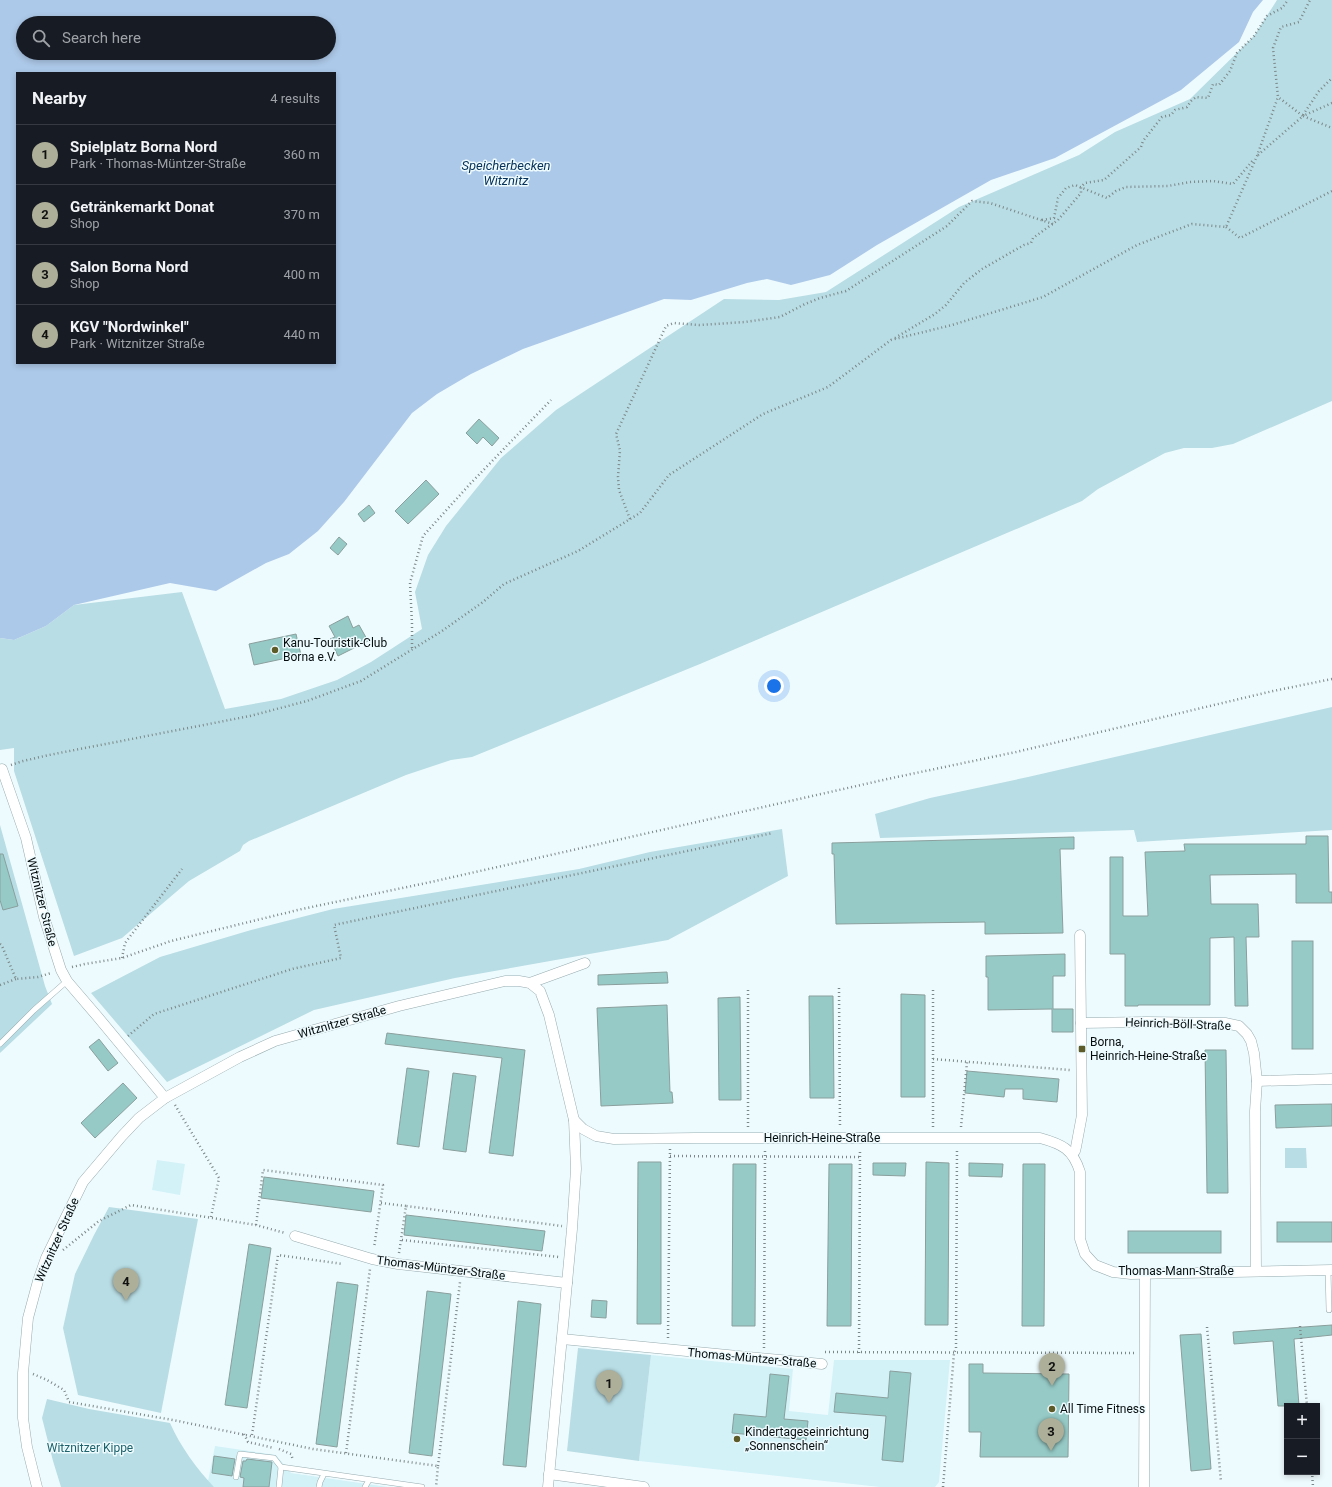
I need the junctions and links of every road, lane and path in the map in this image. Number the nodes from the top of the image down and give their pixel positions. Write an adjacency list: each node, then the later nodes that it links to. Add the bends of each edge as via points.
1 (1288, 0): 9 (path, via 1282,8 1267,16 1254,36 1237,53 1230,71 1219,85 1213,84 1208,98 1196,97 1190,100 1187,107 1162,117 1141,147 1116,170 1104,180 1086,183)
2 (1310, 0): 4 (path, via 1299,22 1280,27 1273,48)
3 (1332, 78): 6 (path, via 1319,90)
4 (1278, 97): 6 (path); 8 (path)
5 (1332, 103): 6 (path)
6 (1303, 116): 7 (path); 8 (path)
7 (1332, 128)
8 (1257, 156): 9 (path, via 1233,184 1213,181 1126,187 1107,198); 13 (path)
9 (1081, 188): 11 (path, via 1075,185 1066,188 1058,198 1054,218); 12 (path, via 1081,193)
10 (1332, 191): 13 (path, via 1240,238)
11 (1040, 221): 12 (path); 16 (path, via 990,203 972,201 947,226 846,291 820,298 780,317 699,325 674,323 666,326 616,434 620,450 619,490)
12 (1053, 224): 14 (path, via 1033,238 1031,243 982,269 964,283 935,314)
13 (1226, 227): 14 (path, via 1192,224 1137,245 1043,297 952,325)
14 (891, 340): 16 (path, via 828,387 763,414 669,475 640,513)
15 (551, 400): 17 (path, via 423,536 410,583)
16 (630, 519): 17 (path, via 578,551 504,584 442,631)
17 (412, 649): 19 (path, via 362,681 307,701 250,716 23,761)
18 (1332, 679): 24 (path, via 1016,752 302,909 172,941)
19 (2, 769): 26 (street, Witznitzer Straße, via 26,838 44,918)
20 (773, 833): 35 (path, via 334,925 341,958 292,969 154,1014)
21 (182, 869): 24 (path, via 125,943)
22 (1080, 936): 34 (street)
23 (0, 944): 27 (path)
24 (122, 958): 26 (path)
25 (585, 962): 29 (street)
26 (60, 970): 27 (path, via 38,977); 28 (street, Witznitzer Straße)
27 (16, 979): 30 (path)
28 (67, 981): 35 (street, Witznitzer Straße); 36 (lane)
29 (530, 984): 42 (street, Witznitzer Straße, via 505,981 399,1006 275,1041 240,1056); 43 (street, via 540,991 549,1015)
30 (0, 985)
31 (839, 988): 46 (path)
32 (748, 990): 44 (path)
33 (933, 990): 37 (path)
34 (1082, 1023): 39 (street); 41 (street, Heinrich-Böll-Straße, via 1207,1022 1239,1026 1251,1041)
35 (120, 1043): 42 (street, Witznitzer Straße)
36 (0, 1044)
37 (933, 1058): 38 (path); 48 (path)
38 (967, 1062): 39 (path); 49 (path)
39 (1082, 1071): 51 (street, via 1082,1115 1075,1151)
40 (1332, 1079): 41 (street)
41 (1256, 1081): 68 (street, Heinrich-Böll-Straße)
42 (167, 1097): 57 (path, via 178,1109 219,1178); 63 (street, Witznitzer Straße, via 139,1118 83,1182)
43 (574, 1120): 50 (street, Heinrich-Heine-Straße, via 596,1136 614,1139); 71 (street, via 576,1169)
44 (748, 1138): 45 (street, Heinrich-Heine-Straße); 50 (street, Heinrich-Heine-Straße)
45 (765, 1138): 46 (street, Heinrich-Heine-Straße); 53 (path)
46 (840, 1138): 47 (street, Heinrich-Heine-Straße)
47 (860, 1138): 48 (street, Heinrich-Heine-Straße); 54 (path)
48 (933, 1138): 49 (street, Heinrich-Heine-Straße)
49 (958, 1138): 51 (street, Heinrich-Heine-Straße, via 1040,1138 1063,1146); 78 (path)
50 (670, 1139): 52 (path)
51 (1072, 1154): 70 (street, Thomas-Mann-Straße, via 1080,1172 1080,1238 1085,1254 1095,1265 1112,1272)
52 (670, 1156): 53 (path); 76 (path)
53 (765, 1156): 54 (path); 80 (path)
54 (860, 1157): 77 (path)
55 (381, 1203): 56 (path); 58 (path, via 383,1185 263,1170); 64 (path)
56 (406, 1206): 59 (path); 61 (path)
57 (210, 1217): 58 (path); 63 (path, via 131,1205 99,1221 65,1249)
58 (256, 1225): 60 (path)
59 (564, 1226)
60 (295, 1236): 64 (street, Thomas-Müntzer-Straße)
61 (402, 1240): 62 (path); 66 (path)
62 (560, 1257)
63 (46, 1258): 82 (street, Witznitzer Straße, via 28,1318)
64 (372, 1259): 66 (street, Thomas-Müntzer-Straße); 85 (path)
65 (347, 1264): 84 (path, via 278,1256)
66 (398, 1264): 69 (street, Thomas-Müntzer-Straße)
67 (1330, 1270): 68 (street, Thomas-Mann-Straße); 72 (lane)
68 (1256, 1271): 70 (street, Thomas-Mann-Straße)
69 (461, 1272): 71 (street, Thomas-Müntzer-Straße); 86 (path)
70 (1145, 1274): 79 (street)
71 (567, 1284): 75 (street)
72 (1328, 1310)
73 (1300, 1326): 83 (path)
74 (1207, 1327): 93 (path)
75 (562, 1339): 76 (street, Thomas-Müntzer-Straße); 89 (street)
76 (668, 1350): 80 (street, Thomas-Müntzer-Straße)
77 (859, 1353): 78 (path); 81 (path, via 823,1352)
78 (954, 1353): 79 (path); 103 (path)
79 (1145, 1353): 104 (street)
80 (764, 1359): 81 (street, Thomas-Müntzer-Straße)
81 (822, 1364)
82 (23, 1373): 84 (path, via 33,1373 64,1390 69,1402); 95 (street, Witznitzer Straße, via 23,1418)
83 (1306, 1403)
84 (252, 1435): 85 (path)
85 (346, 1453): 86 (path)
86 (438, 1466): 100 (path)
87 (281, 1467): 88 (lane); 91 (lane, via 274,1458 240,1454); 96 (lane)
88 (324, 1474): 92 (lane); 97 (lane)
89 (549, 1474): 101 (street); 102 (street)
90 (1312, 1475): 105 (path)
91 (236, 1477)
92 (369, 1480): 94 (lane); 98 (lane)
93 (1221, 1482)
94 (408, 1486): 99 (lane)
95 (37, 1487)
96 (279, 1487)
97 (319, 1487)
98 (365, 1487)
99 (422, 1487)
100 (436, 1487)
101 (548, 1487)
102 (644, 1487)
103 (943, 1487)
104 (1144, 1487)
105 (1313, 1487)

